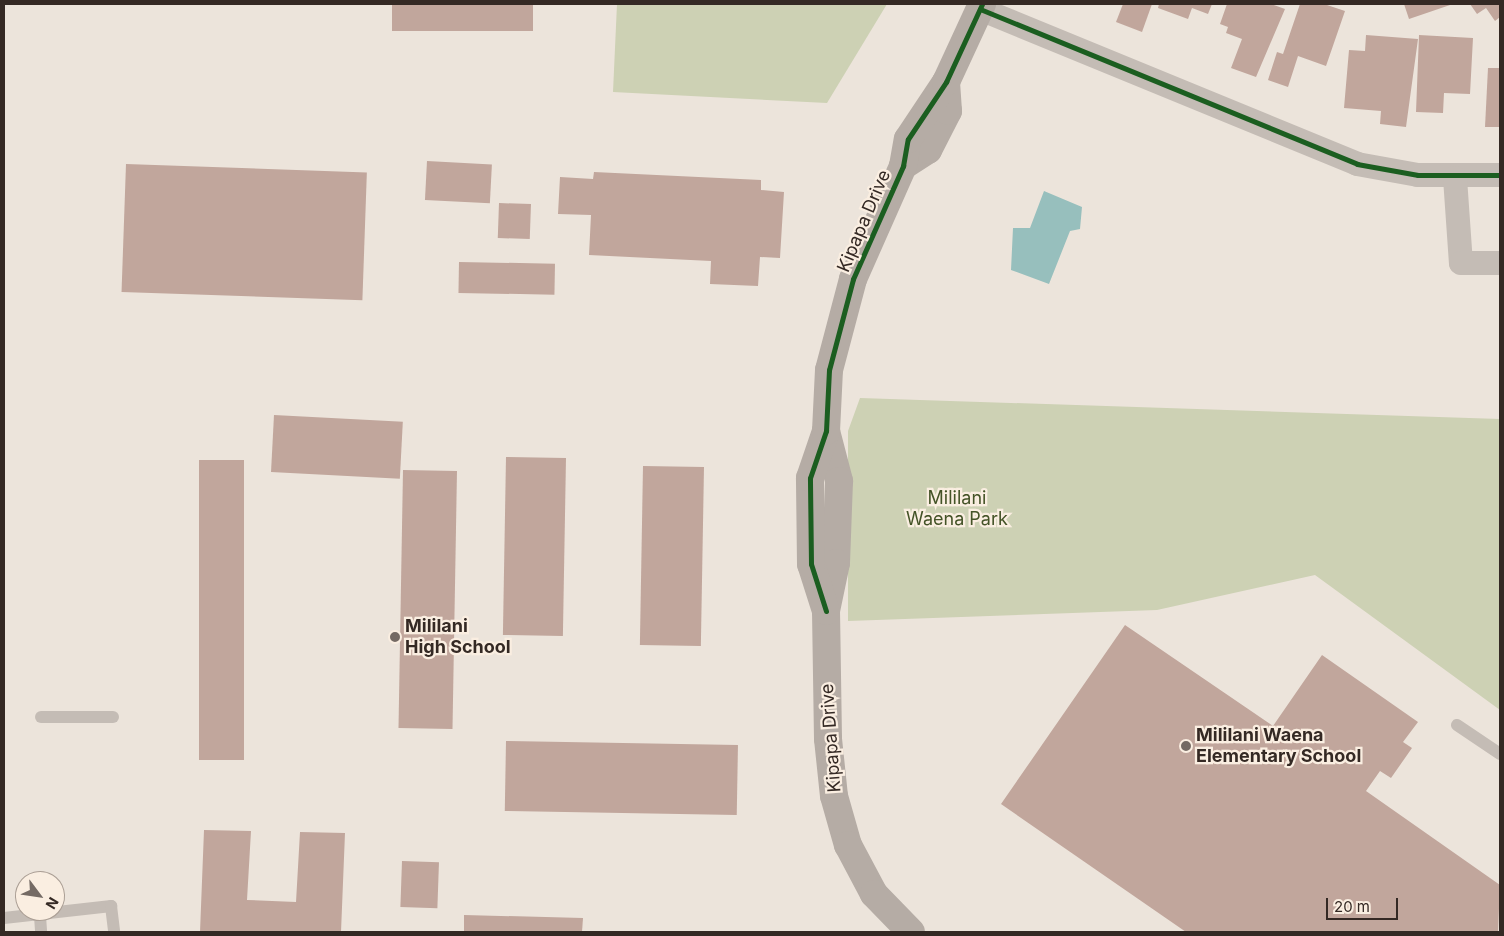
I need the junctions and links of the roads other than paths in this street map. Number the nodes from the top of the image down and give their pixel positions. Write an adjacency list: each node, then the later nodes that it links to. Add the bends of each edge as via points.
1 (981, 6): 3 (street, via 1357,164); 11 (street, Kipapa Drive, via 946,82 908,139 903,166 853,279 829,370 826,431 839,480 836,563 826,611 828,739 834,796 848,845 874,894)
2 (1500, 175): 3 (street)
3 (1455, 178): 4 (street, via 1460,263)
4 (1500, 263)
5 (112, 716): 6 (lane)
6 (41, 717)
7 (1457, 725): 8 (lane)
8 (1500, 754)
9 (65, 912): 10 (lane, via 111,906)
10 (114, 932)
11 (911, 932)

